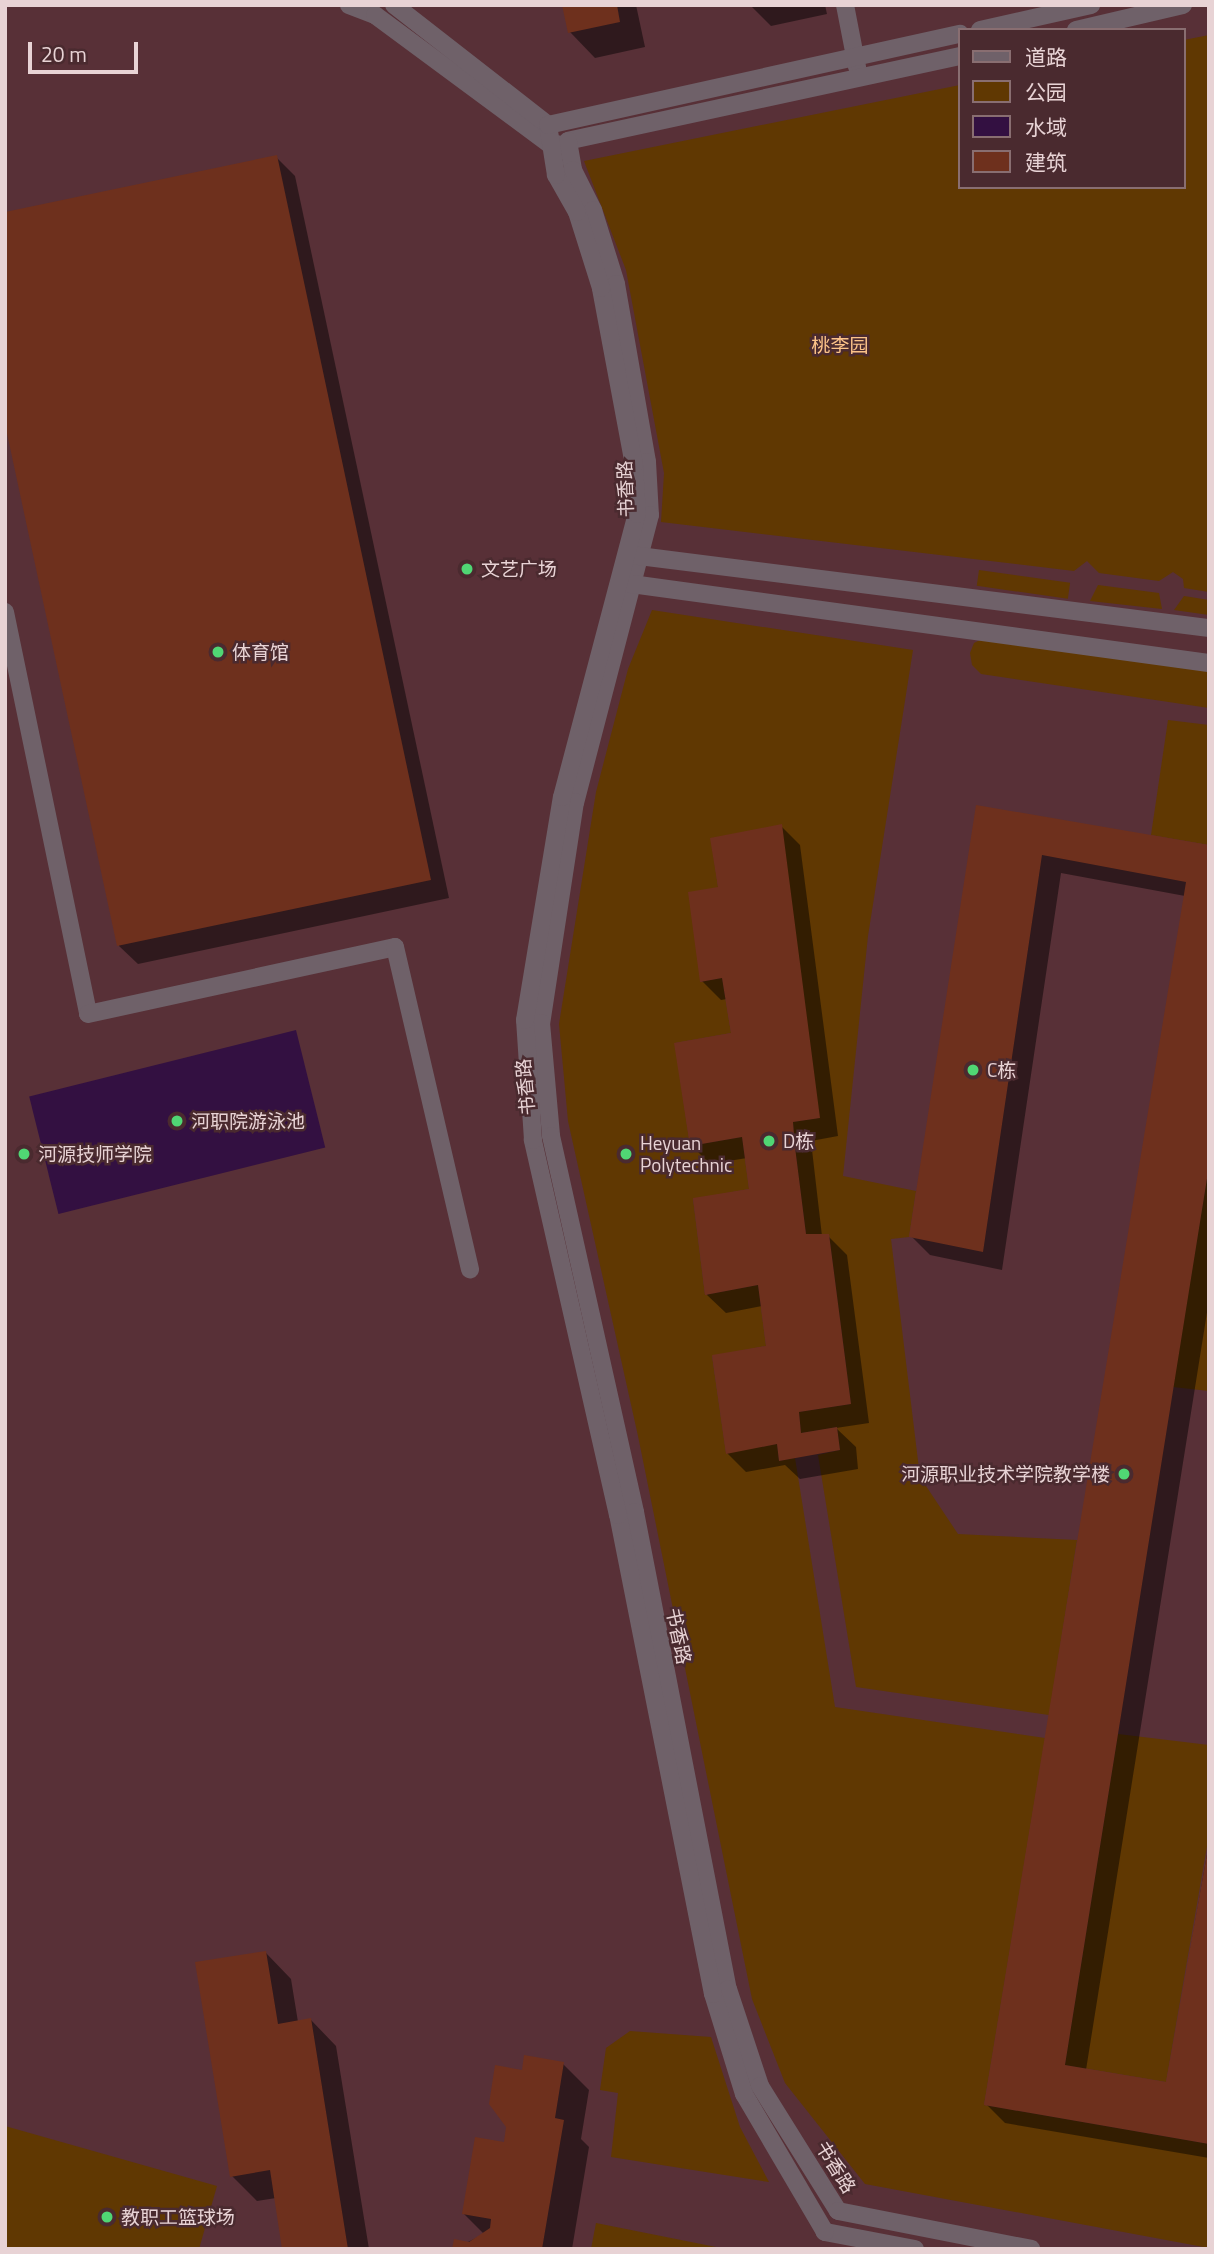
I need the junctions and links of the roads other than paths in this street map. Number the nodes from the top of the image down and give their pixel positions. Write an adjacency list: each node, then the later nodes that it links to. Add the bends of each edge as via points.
1 (349, 5): 14 (street, via 375,15)
2 (394, 5): 13 (street)
3 (845, 5): 10 (street)
4 (857, 5): 10 (street)
5 (1091, 5): 7 (street)
6 (1183, 5): 8 (street)
7 (989, 28)
8 (1085, 28)
9 (958, 34): 10 (street)
10 (861, 56): 12 (street); 13 (street)
11 (958, 56): 12 (street)
12 (866, 78): 14 (street)
13 (557, 123): 14 (street, 书香路)
14 (560, 143): 15 (street, 书香路, via 593,210 616,284 648,462 650,515)
15 (634, 556): 16 (street, 书香路); 18 (street)
16 (627, 584): 19 (street); 21 (street, 书香路, via 575,802 541,1023 551,1136 635,1512 728,1989 760,2086 838,2211); 22 (street, 书香路, via 562,797 524,1020 533,1140 618,1515 713,1994 744,2094 825,2232)
17 (5, 612): 20 (street, via 88,1014 395,947)
18 (1209, 628)
19 (1209, 663)
20 (470, 1269)
21 (976, 2244): 23 (street, 书香路)
22 (915, 2249)
23 (1031, 2249)

